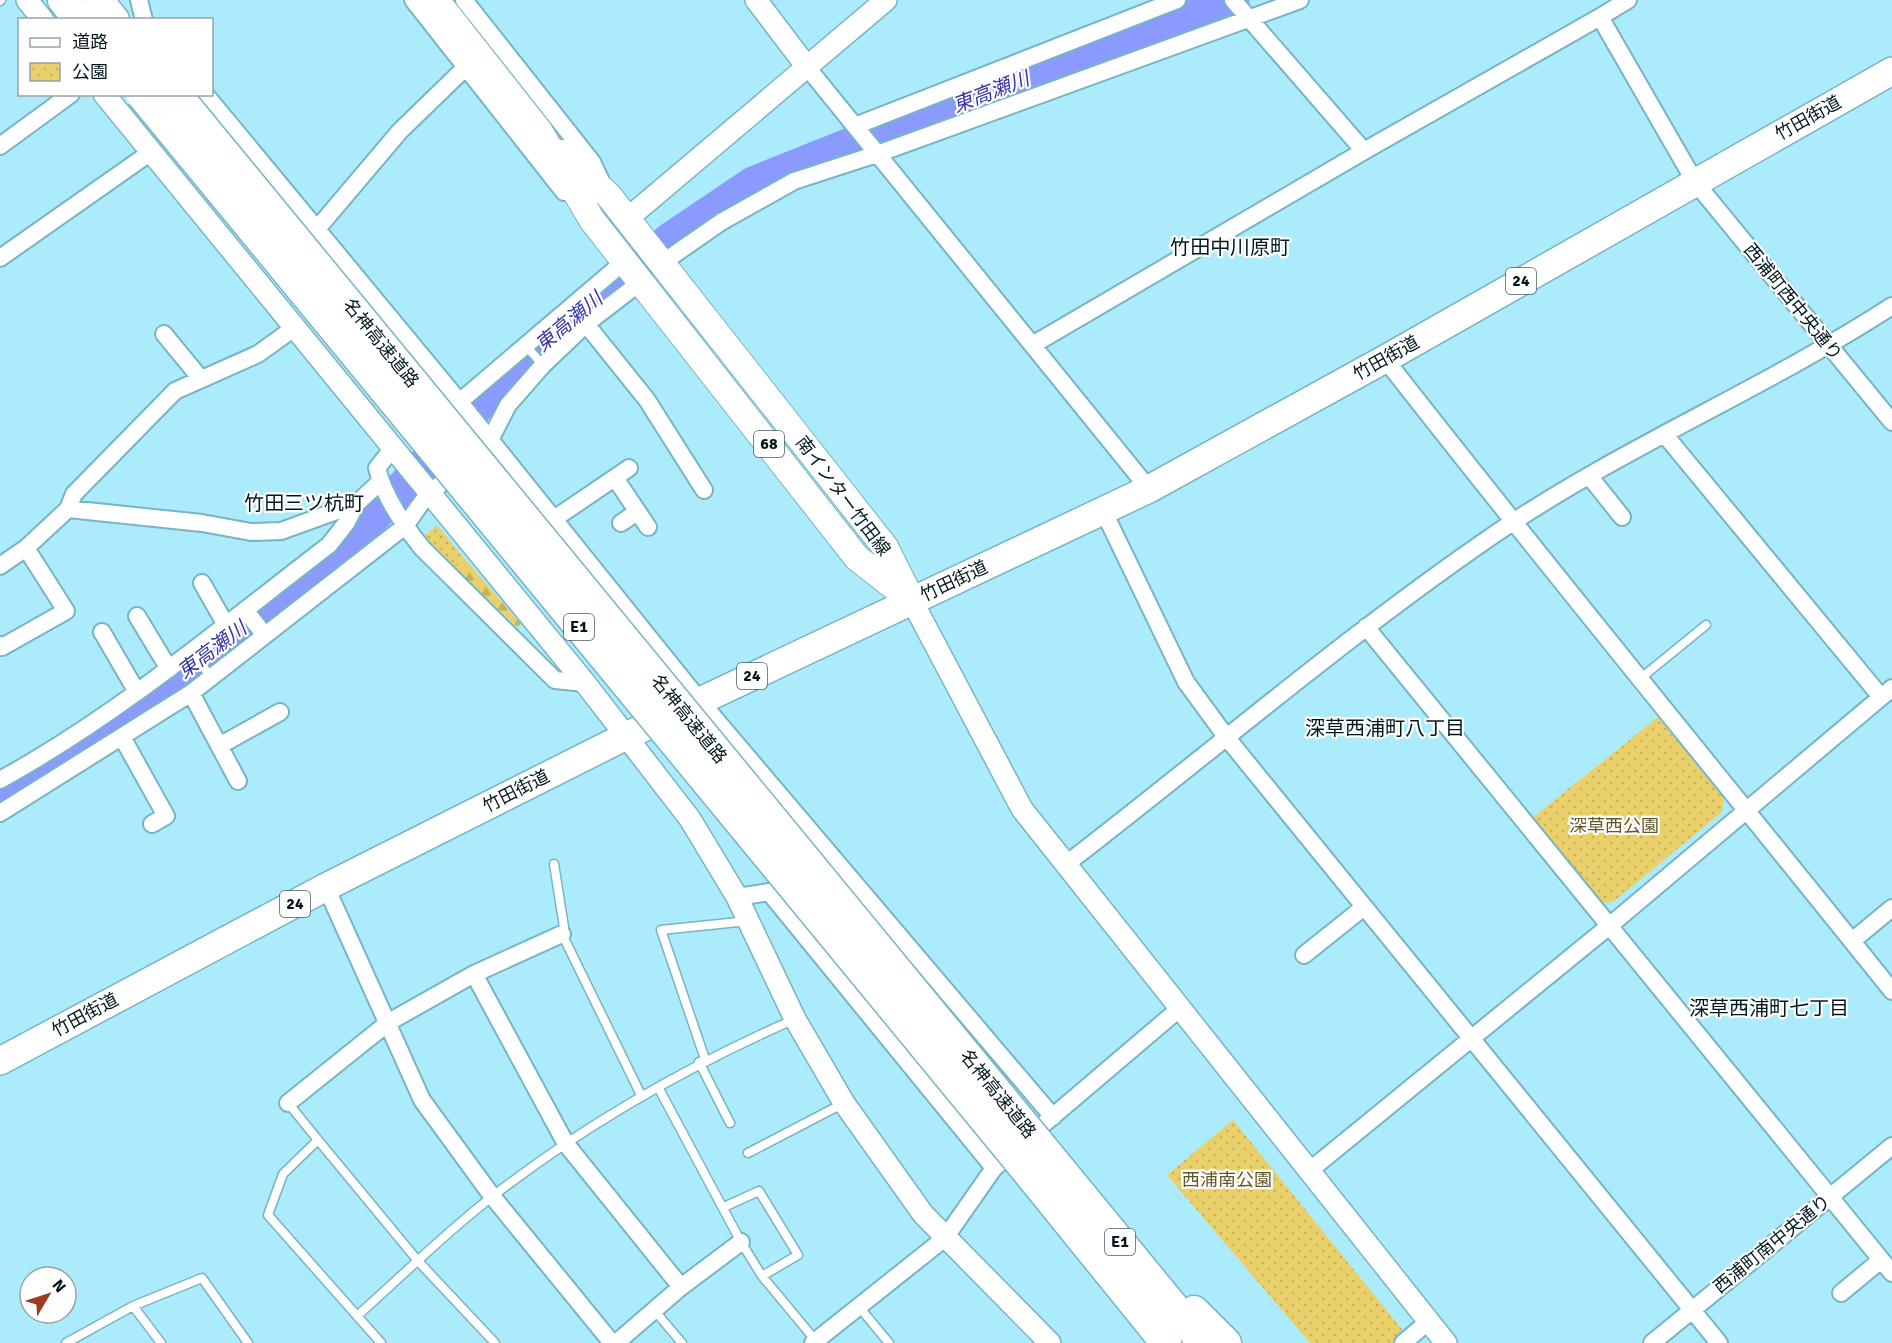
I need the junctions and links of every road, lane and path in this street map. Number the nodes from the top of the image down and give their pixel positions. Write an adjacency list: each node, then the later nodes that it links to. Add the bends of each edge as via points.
1 (63, 0): 16 (highway)
2 (98, 0): 17 (highway)
3 (139, 0): 18 (street)
4 (413, 0): 20 (street)
5 (436, 0): 29 (main road, 南インター竹田線 / 68)
6 (464, 0): 35 (street, via 592,162)
7 (756, 0): 21 (street)
8 (886, 0): 21 (street)
9 (1177, 0): 28 (street)
10 (1233, 0): 19 (street)
11 (1300, 0): 19 (street)
12 (1628, 0): 14 (street)
13 (29, 1): 15 (street)
14 (1600, 16): 31 (street); 34 (street, 西浦町西中央通り)
15 (42, 18)
16 (77, 18)
17 (112, 18)
18 (144, 18)
19 (1246, 18): 31 (street); 33 (street)
20 (466, 67): 37 (street, via 566,195); 38 (street, via 400,131)
21 (807, 67): 28 (street); 36 (street)
22 (1892, 71): 34 (highway, 竹田街道 / 24)
23 (68, 96): 30 (street)
24 (106, 96): 32 (street)
25 (143, 96): 133 (highway, 名神高速道路 / E1, bridge)
26 (178, 96): 133 (highway, 名神高速道路 / E1, bridge)
27 (207, 96): 38 (street)
28 (856, 127): 33 (street)
29 (540, 132): 35 (main road, 南インター竹田線 / 68); 37 (main road, 南インター竹田線 / 68)
30 (0, 146)
31 (1364, 151): 47 (street)
32 (151, 152): 40 (street); 42 (street)
33 (875, 152): 39 (street, via 794,181); 47 (street)
34 (1695, 182): 48 (street, 西浦町西中央通り); 50 (highway, 竹田街道 / 24)
35 (609, 196): 36 (main road, 南インター竹田線 / 68)
36 (627, 219): 39 (main road, 南インター竹田線 / 68)
37 (592, 220): 41 (main road, 南インター竹田線 / 68)
38 (317, 230): 42 (street); 53 (street)
39 (655, 256): 76 (main road, 南インター竹田線 / 68, via 885,547)
40 (0, 258)
41 (634, 270): 44 (street); 49 (street); 76 (main road, 南インター竹田線 / 68, via 857,558)
42 (265, 292): 45 (street)
43 (1892, 306): 48 (street)
44 (586, 324): 51 (street); 61 (street, via 647,400)
45 (294, 328): 52 (street, via 258,354); 57 (street)
46 (164, 334): 52 (street)
47 (1034, 344): 60 (street)
48 (1828, 344): 54 (street, 西浦町西中央通り); 56 (street)
49 (527, 346): 51 (lane); 53 (street)
50 (1385, 359): 60 (highway, 竹田街道 / 24); 71 (street)
51 (540, 362): 55 (street)
52 (201, 379): 64 (street, via 175,391 74,494)
53 (461, 404): 55 (street); 57 (street)
54 (1892, 422)
55 (485, 434): 62 (street); 69 (street)
56 (1665, 435): 58 (street); 91 (street)
57 (397, 452): 59 (street, via 377,468); 62 (street)
58 (1590, 477): 67 (street); 71 (street)
59 (382, 484): 63 (street); 68 (street)
60 (1149, 489): 65 (highway, 竹田街道 / 24)
61 (705, 490)
62 (430, 494): 68 (street); 89 (street)
63 (356, 504): 64 (street, via 281,531 251,532); 77 (street, via 329,545)
64 (68, 509): 73 (street)
65 (1103, 510): 76 (highway, 竹田街道 / 24); 97 (street, via 1186,682)
66 (637, 512): 69 (street, via 622,473); 70 (street); 72 (street)
67 (1622, 517)
68 (401, 518): 83 (street); 89 (street, via 422,548 555,680)
69 (554, 519): 93 (street)
70 (621, 523)
71 (1513, 524): 81 (street); 88 (street)
72 (648, 528)
73 (26, 548): 74 (street); 84 (street, via 66,611 2,648)
74 (0, 566)
75 (202, 583): 79 (street)
76 (912, 601): 93 (highway, 竹田街道 / 24); 105 (street, via 1022,808)
77 (245, 610): 79 (street); 83 (street)
78 (137, 616): 86 (street)
79 (226, 625): 85 (street)
80 (1706, 626): 88 (lane)
81 (1366, 627): 97 (street); 111 (street)
82 (102, 632): 90 (street)
83 (264, 634): 87 (street)
84 (0, 645)
85 (191, 651): 86 (street); 87 (lane)
86 (169, 669): 90 (street)
87 (211, 677): 92 (street)
88 (1641, 678): 101 (street)
89 (585, 682): 95 (street)
90 (137, 692): 99 (street, via 45,755)
91 (1886, 692): 101 (street)
92 (190, 693): 96 (street); 98 (street)
93 (700, 701): 95 (highway, 竹田街道 / 24); 127 (street)
94 (280, 712): 98 (street)
95 (626, 736): 106 (highway, 竹田街道 / 24); 107 (street, via 690,819)
96 (122, 737): 102 (street); 103 (street, via 165,816)
97 (1227, 738): 105 (street); 108 (street)
98 (219, 747): 100 (street)
99 (0, 780)
100 (238, 782)
101 (1746, 810): 111 (street); 113 (street)
102 (0, 813)
103 (152, 824)
104 (554, 864): 112 (lane)
105 (1065, 866): 117 (street)
106 (326, 887): 119 (street); 121 (highway, 竹田街道 / 24)
107 (737, 897): 110 (street); 133 (street, via 769,892)
108 (1364, 907): 114 (street); 120 (street)
109 (1892, 908): 113 (street)
110 (748, 921): 118 (street); 122 (lane, via 661,930)
111 (1608, 927): 120 (street); 136 (street)
112 (562, 934): 115 (street); 124 (lane)
113 (1852, 941): 116 (street)
114 (1304, 955)
115 (474, 974): 119 (street); 130 (street)
116 (1892, 991)
117 (1179, 1009): 127 (street); 134 (street)
118 (795, 1019): 122 (lane); 125 (street)
119 (388, 1022): 126 (street); 135 (street, via 422,1100)
120 (1471, 1039): 134 (street); 149 (street)
121 (0, 1061)
122 (702, 1061): 123 (lane); 128 (lane)
123 (658, 1087): 124 (lane); 137 (lane)
124 (641, 1095): 130 (lane)
125 (844, 1102): 132 (lane); 138 (street, via 904,1189)
126 (288, 1103): 129 (lane)
127 (1053, 1117): 133 (street)
128 (730, 1123)
129 (318, 1140): 141 (lane); 150 (lane, via 283,1174 268,1215)
130 (566, 1144): 135 (lane); 144 (street)
131 (1892, 1146): 136 (street, 西浦町南中央通り)
132 (748, 1153)
133 (1016, 1157): 138 (street); 140 (highway, 名神高速道路 / E1)
134 (1309, 1172): 151 (street)
135 (492, 1196): 141 (lane); 158 (street)
136 (1831, 1196): 142 (street); 149 (street, 西浦町南中央通り)
137 (724, 1207): 139 (lane); 143 (lane, via 759,1191 798,1255)
138 (945, 1238): 147 (street); 161 (street)
139 (741, 1242): 143 (lane); 144 (street)
140 (1109, 1251): 162 (highway); 163 (highway, 名神高速道路 / E1); 164 (highway, 名神高速道路 / E1); 165 (highway)
141 (418, 1261): 150 (lane); 157 (lane)
142 (1887, 1266): 145 (street)
143 (762, 1276): 152 (lane)
144 (681, 1287): 148 (street)
145 (1841, 1293)
146 (133, 1306): 153 (lane); 154 (lane); 155 (lane, via 202,1278)
147 (860, 1308): 152 (street); 160 (lane)
148 (654, 1310): 158 (street); 159 (lane)
149 (1692, 1310): 168 (street, 西浦町南中央通り); 169 (street)
150 (357, 1316): 156 (lane)
151 (1429, 1321): 166 (street); 167 (street)
152 (814, 1342)
153 (66, 1343)
154 (161, 1343)
155 (248, 1343)
156 (381, 1343)
157 (495, 1343)
158 (614, 1343)
159 (682, 1343)
160 (889, 1343)
161 (1050, 1343)
162 (1158, 1343)
163 (1166, 1343)
164 (1203, 1343)
165 (1226, 1343)
166 (1403, 1343)
167 (1446, 1343)
168 (1652, 1343)
169 (1719, 1343)

